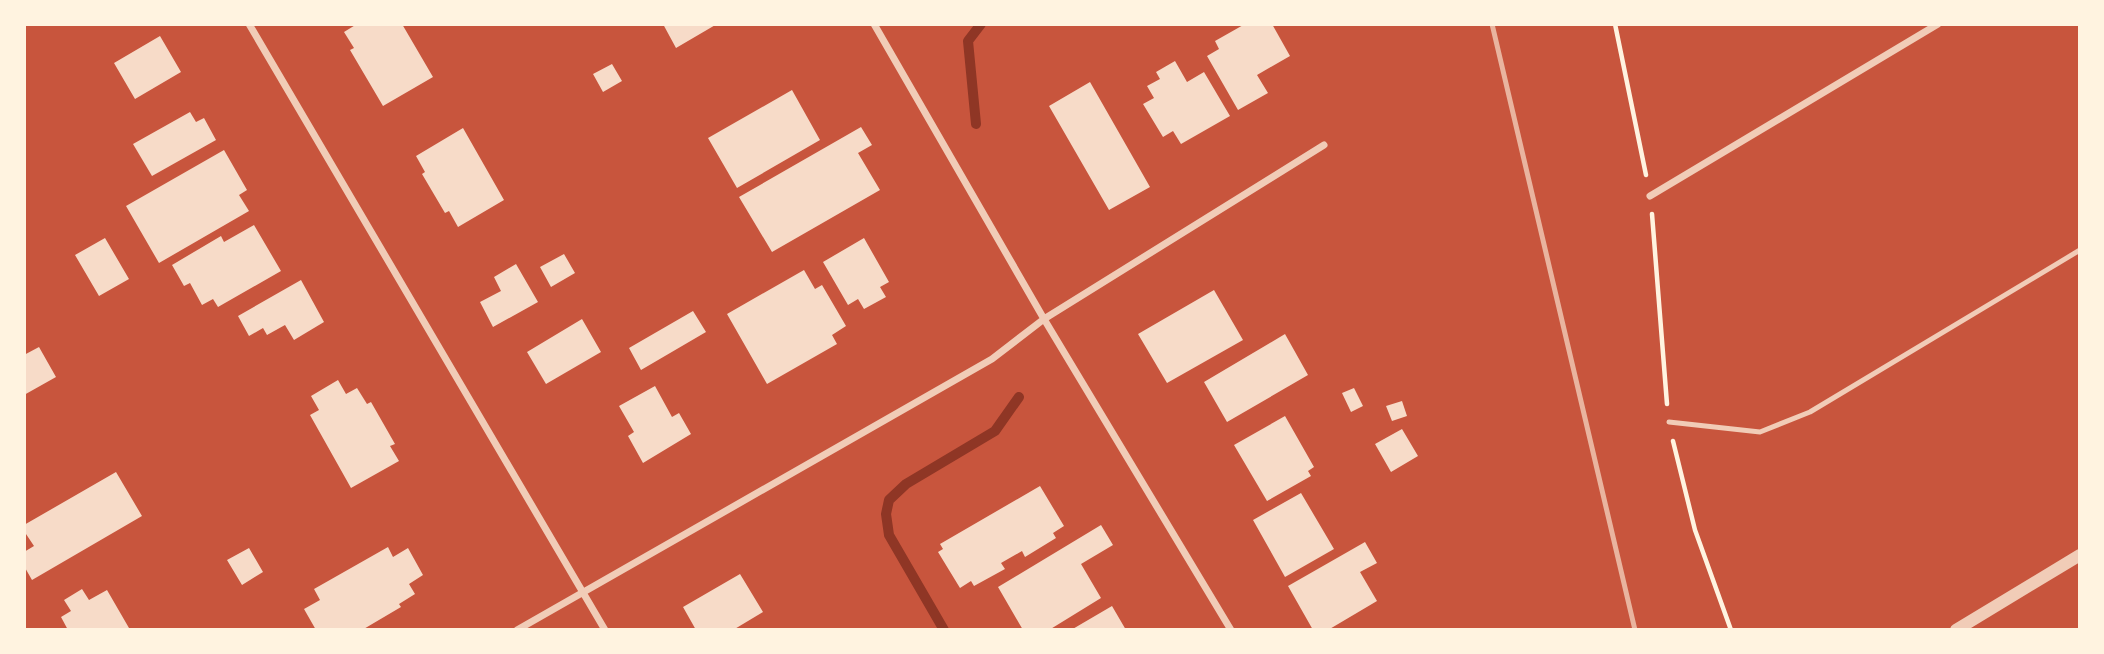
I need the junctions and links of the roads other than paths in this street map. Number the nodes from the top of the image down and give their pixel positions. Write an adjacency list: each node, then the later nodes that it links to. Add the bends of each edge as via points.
1 (249, 24): 10 (street)
2 (873, 24): 7 (street)
3 (1938, 24): 5 (street)
4 (1324, 145): 7 (street)
5 (1650, 196)
6 (2080, 250): 8 (lane, via 1810,412 1760,432)
7 (1044, 319): 10 (street, via 992,359); 13 (street)
8 (1669, 422)
9 (2080, 555): 14 (street)
10 (582, 590): 11 (street); 12 (street)
11 (517, 629)
12 (605, 629)
13 (1231, 629)
14 (1956, 629)

